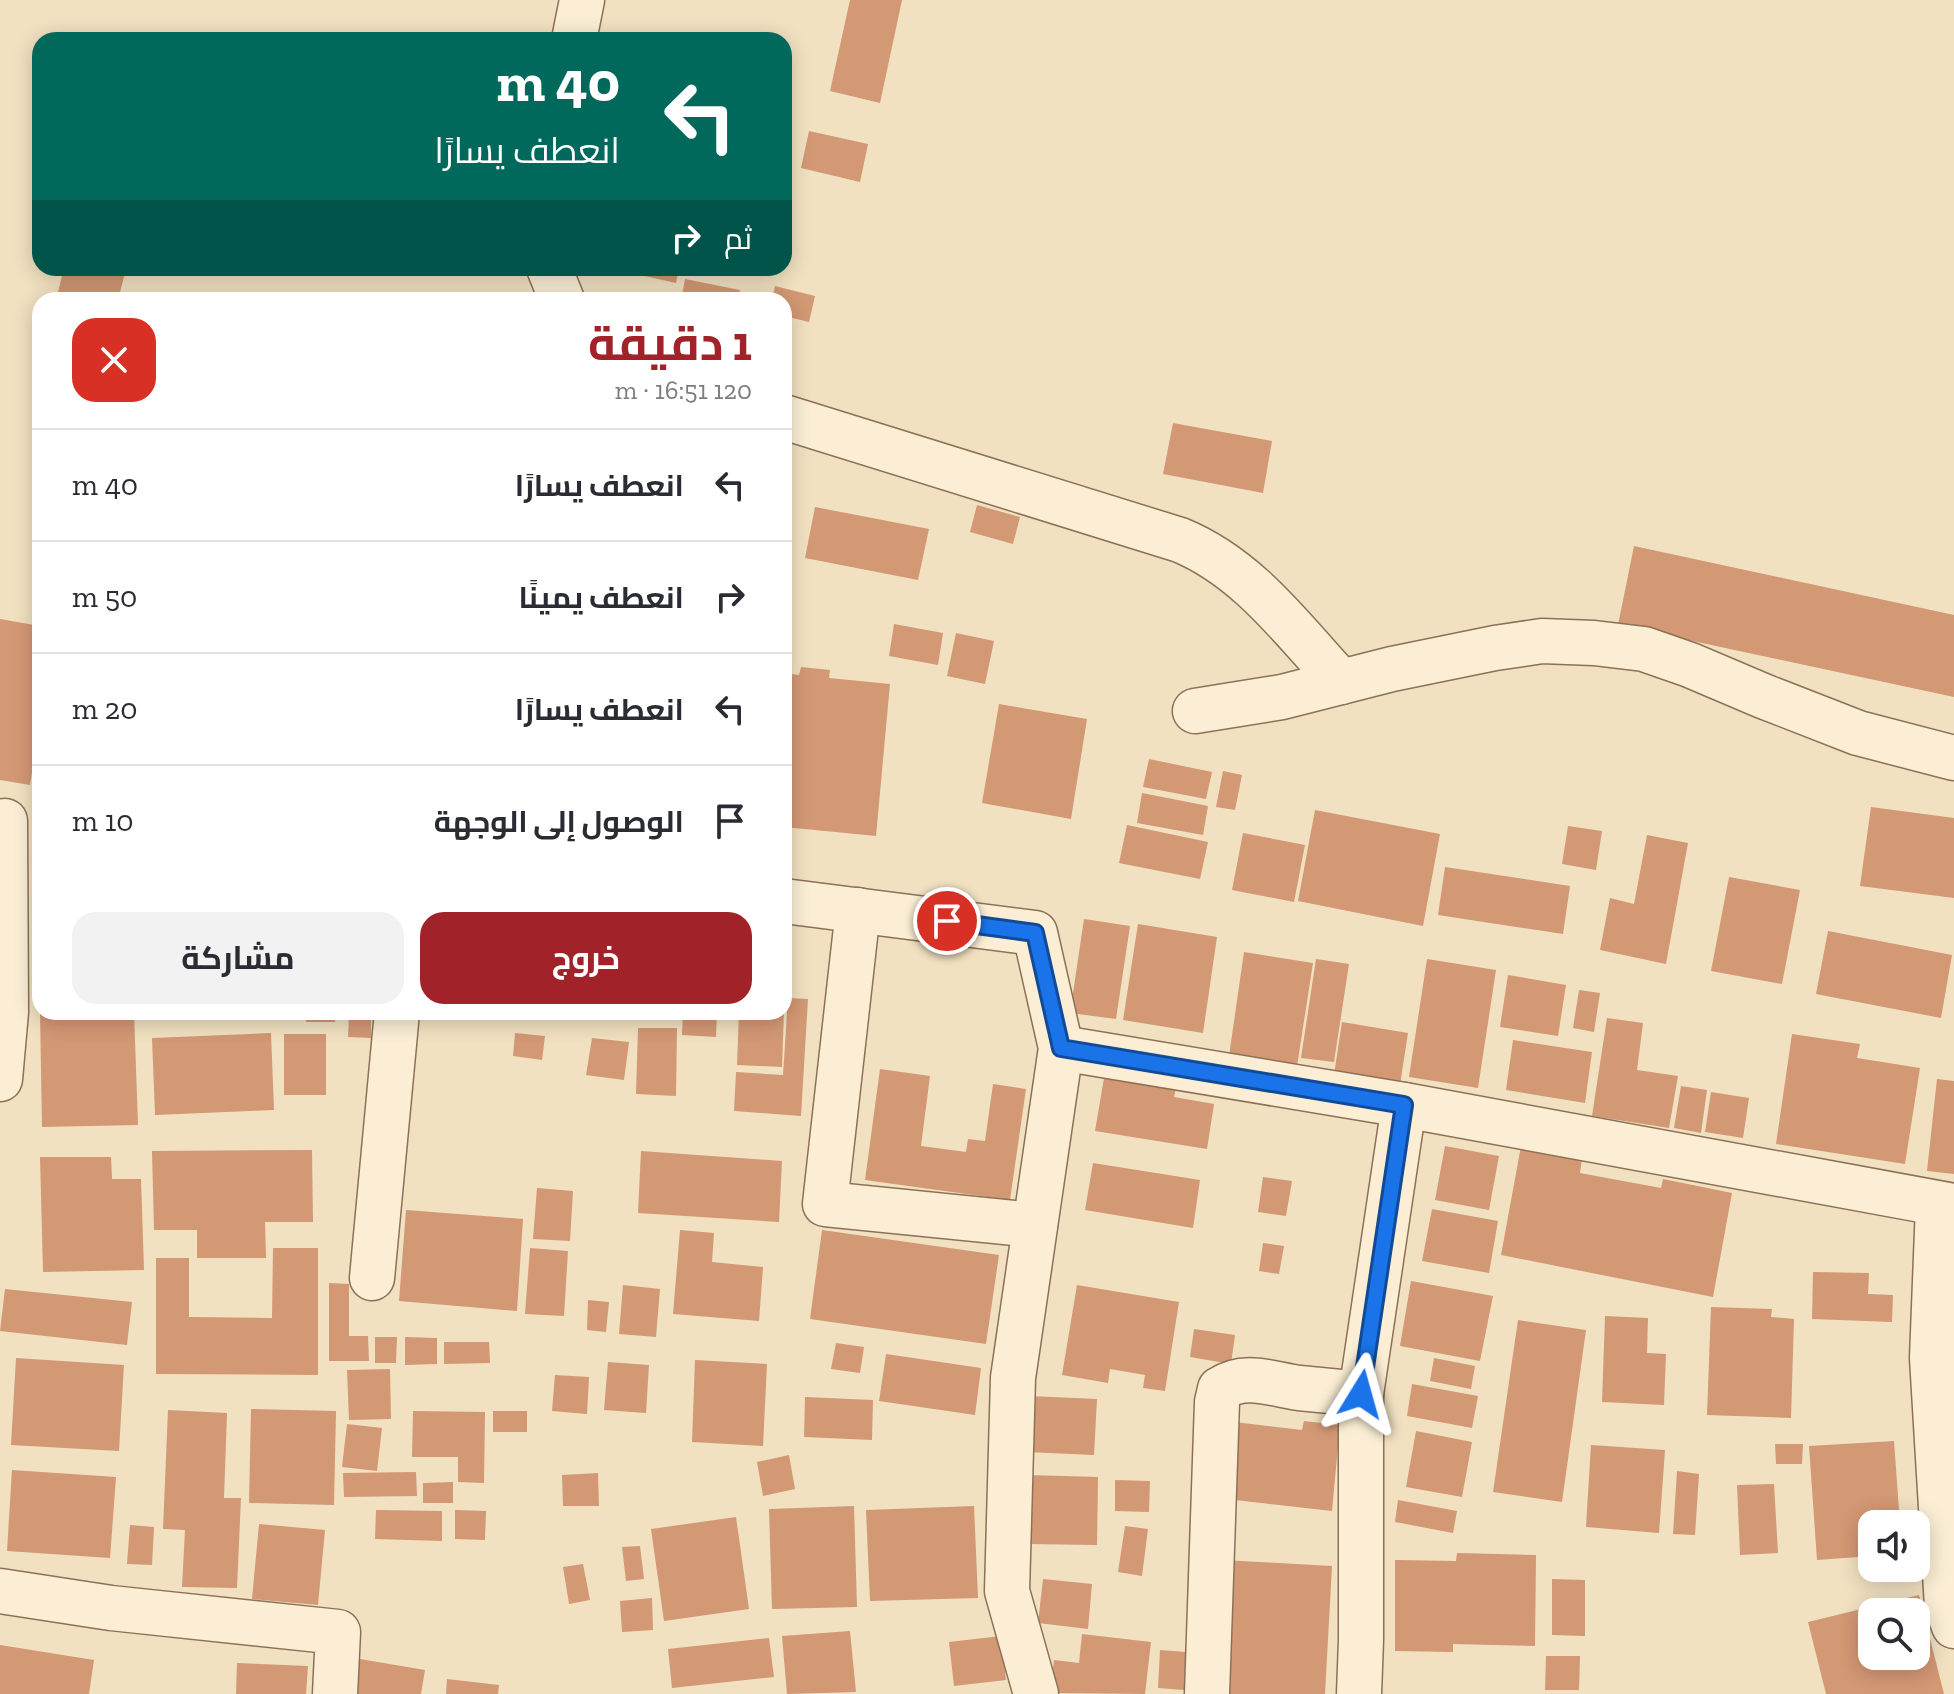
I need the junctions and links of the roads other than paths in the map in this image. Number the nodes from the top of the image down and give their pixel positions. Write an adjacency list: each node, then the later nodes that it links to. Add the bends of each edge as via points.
1 (582, 0): 2 (street)
2 (576, 32)
3 (792, 419): 4 (street, via 1203,549 1246,580)
4 (1341, 682): 5 (street); 6 (street, via 1542,641 1644,649 1858,733)
5 (1195, 711)
6 (1954, 758)
7 (15, 822): 12 (street)
8 (792, 902): 9 (street)
9 (858, 910): 11 (street, via 1035,933); 15 (street, via 825,1204)
10 (396, 1020): 16 (street)
11 (1061, 1048): 13 (street); 15 (street)
12 (0, 1079)
13 (1404, 1105): 14 (street); 17 (street)
14 (1946, 1206): 19 (street, via 1932,1358 1947,1607)
15 (1035, 1225): 21 (street, via 1013,1378 1007,1591)
16 (372, 1278)
17 (1361, 1394): 22 (street, via 1253,1379 1220,1389); 23 (street)
18 (0, 1591): 20 (street, via 338,1632)
19 (1954, 1626)
20 (335, 1694)
21 (1036, 1694)
22 (1207, 1694)
23 (1359, 1694)

